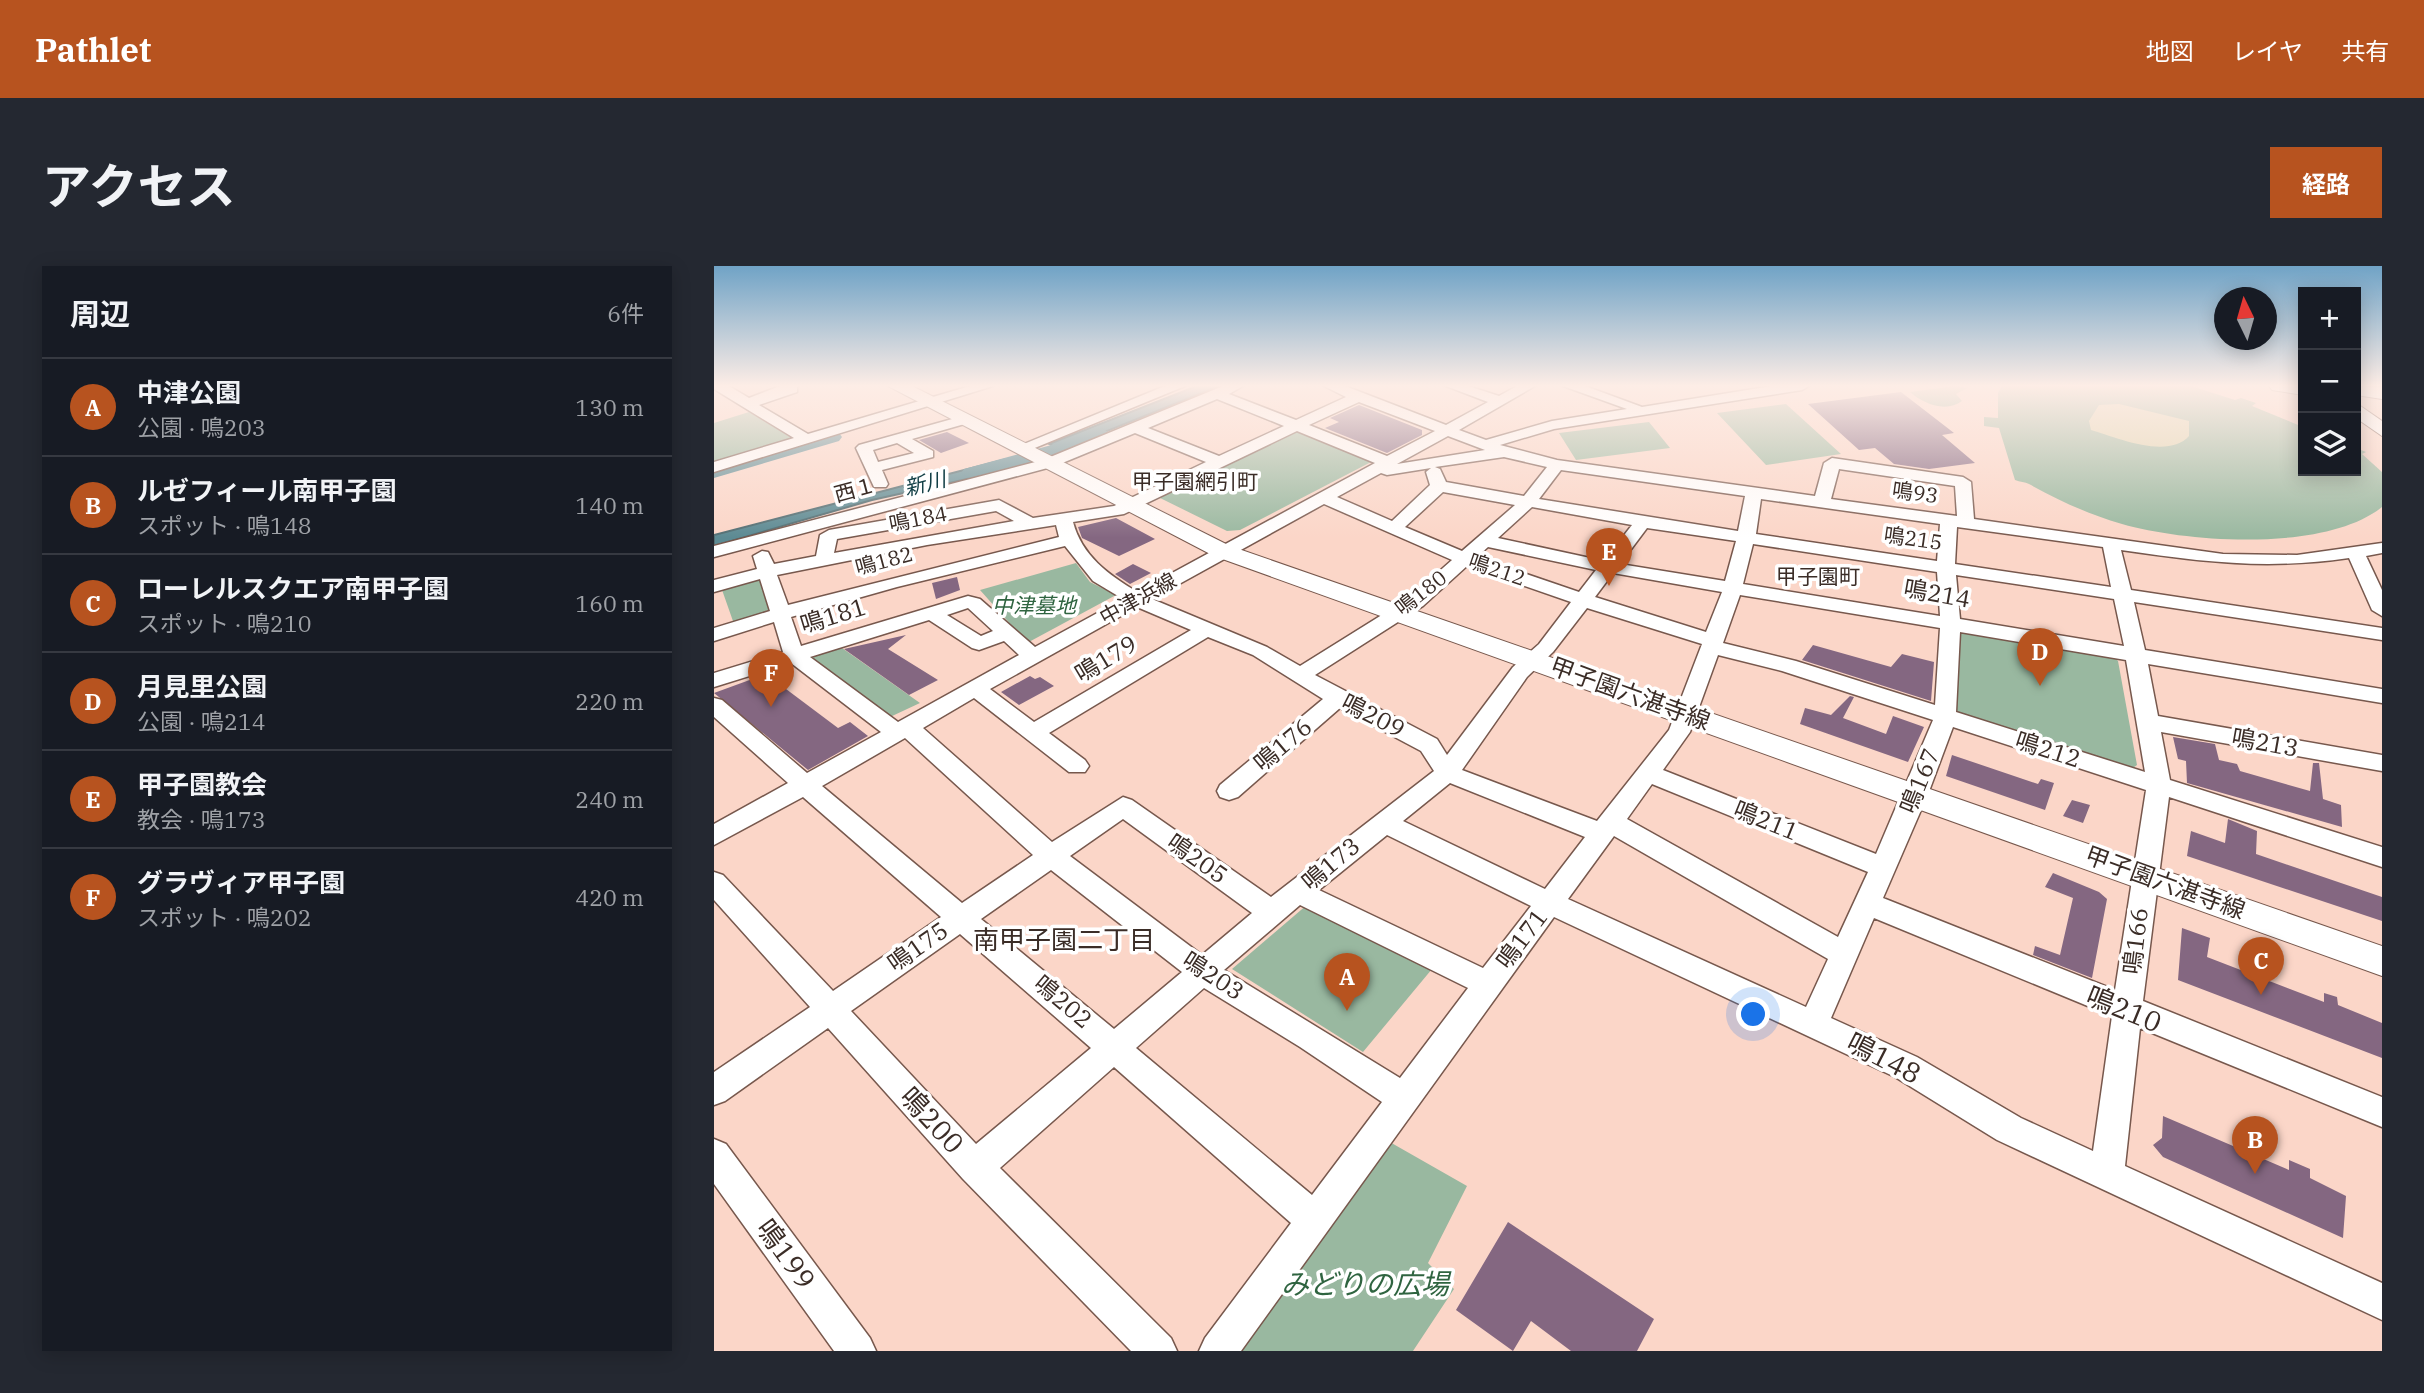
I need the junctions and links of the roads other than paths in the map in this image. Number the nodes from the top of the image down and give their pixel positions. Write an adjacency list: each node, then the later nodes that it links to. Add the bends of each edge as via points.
1 (801, 437): 14 (street)
2 (820, 437): 14 (street)
3 (904, 437): 13 (street)
4 (996, 437): 17 (main road, 甲子園六湛寺線)
5 (1074, 437): 17 (street)
6 (1104, 437): 17 (street)
7 (1157, 437): 18 (street)
8 (1274, 437): 18 (street, 鳴184)
9 (1319, 437): 22 (street)
10 (1437, 437): 22 (street, 中津浜線)
11 (1463, 437): 15 (street, 鳴93)
12 (1509, 437): 15 (street)
13 (899, 438): 23 (street, via 863,447); 23 (street, via 927,454)
14 (807, 440): 21 (street)
15 (1484, 444): 16 (street, 鳴93)
16 (1504, 452): 19 (street); 20 (street, 鳴93)
17 (1034, 456): 29 (main road, 甲子園六湛寺線); 38 (street, 西１)
18 (1220, 462): 29 (street, 鳴184)
19 (1431, 465): 22 (street); 25 (street)
20 (1557, 465): 26 (street, 鳴93); 30 (street, 鳴180)
21 (714, 467)
22 (1383, 467): 27 (street, 中津浜線)
23 (873, 468): 24 (street)
24 (880, 484)
25 (1439, 486): 30 (street, 鳴215); 35 (street)
26 (1754, 493): 28 (street, 鳴93); 37 (street, 鳴171)
27 (1325, 498): 35 (street, 鳴212); 43 (street, 中津浜線)
28 (1822, 503): 34 (street, 鳴93); 34 (street, 鳴167, via 1832,463 1963,482)
29 (1131, 504): 31 (street, 鳴184); 43 (main road, 甲子園六湛寺線)
30 (1526, 504): 33 (street, 鳴215); 40 (street, 鳴180)
31 (1063, 517): 32 (street, 鳴184); 39 (street)
32 (1027, 522): 36 (street, 鳴184); 47 (street, via 999,505 829,535)
33 (1643, 522): 37 (street, 鳴215); 50 (street, 鳴173)
34 (1958, 522): 41 (street, 鳴93); 49 (street, 鳴167)
35 (1394, 528): 46 (street, 鳴212)
36 (952, 535): 47 (street, 鳴184); 48 (street)
37 (1746, 538): 49 (street, 鳴215); 53 (street, 鳴171)
38 (755, 540): 44 (street, 西１); 51 (street)
39 (1069, 540): 48 (street, 鳴182); 56 (street, 鳴209, via 1100,577)
40 (1485, 541): 46 (street, 鳴180); 50 (street, 鳴214)
41 (2111, 544): 45 (street, 鳴93, via 2223,559 2297,560); 54 (street, 鳴166)
42 (2382, 548): 45 (street, 鳴93)
43 (1222, 551): 56 (street, 中津浜線); 60 (main road, 甲子園六湛寺線)
44 (714, 552)
45 (2355, 552): 58 (street)
46 (1464, 559): 57 (street, 鳴212); 60 (street, 鳴180)
47 (824, 560): 51 (street, 鳴184)
48 (955, 566): 55 (street, 鳴182)
49 (1946, 567): 54 (street, 鳴215); 61 (street, 鳴167)
50 (1608, 568): 53 (street, 鳴214); 57 (street, 鳴173)
51 (769, 571): 52 (street, 鳴184); 59 (street)
52 (714, 586)
53 (1733, 587): 61 (street, 鳴214); 66 (street, 鳴171)
54 (2121, 594): 64 (street, 鳴215); 68 (street, 鳴166)
55 (922, 599): 59 (street, 鳴182); 63 (street, 鳴181, via 973,603); 63 (street, via 979,644); 67 (street, 鳴181)
56 (1138, 600): 62 (street, 鳴209); 69 (street, 中津浜線)
57 (1582, 600): 66 (street, 鳴212); 70 (street, 鳴173, via 1546,648)
58 (2382, 610)
59 (782, 612): 65 (street, 鳴182); 67 (street)
60 (1398, 612): 70 (main road, 甲子園六湛寺線); 71 (street, 鳴180)
61 (1950, 623): 68 (street, 鳴214); 78 (street, 鳴167)
62 (1206, 629): 71 (street, 鳴209, via 1260,652); 81 (street, 鳴179)
63 (1007, 633): 69 (street)
64 (2382, 634)
65 (714, 635)
66 (1713, 644): 77 (street, 鳴171); 78 (street, 鳴212)
67 (794, 655): 72 (street, 鳴181); 80 (street, 鳴203)
68 (2136, 655): 74 (street, 鳴214); 79 (street, 鳴166)
69 (1033, 656): 73 (street, 中津浜線)
70 (1532, 659): 77 (main road, 甲子園六湛寺線); 84 (street, 鳴173)
71 (1300, 676): 75 (street, 鳴209)
72 (714, 680)
73 (976, 689): 80 (street, 中津浜線); 81 (street)
74 (2382, 696)
75 (1338, 698): 84 (street, 鳴209, via 1429,745); 88 (street, 鳴176)
76 (714, 705): 86 (street, 鳴202)
77 (1686, 714): 85 (street, 鳴171); 89 (main road, 甲子園六湛寺線)
78 (1945, 718): 87 (street, 鳴212); 89 (street, 鳴167)
79 (2149, 722): 82 (street, 鳴213); 87 (street, 鳴166)
80 (903, 730): 86 (street, 中津浜線); 94 (street, 鳴203)
81 (1033, 733): 83 (street)
82 (2382, 763)
83 (1077, 766)
84 (1447, 773): 91 (street, 鳴173); 92 (street)
85 (1650, 774): 92 (street, 鳴171); 96 (street, 鳴211)
86 (805, 785): 93 (street, 中津浜線); 103 (street, 鳴202)
87 (2159, 786): 95 (street, 鳴212); 97 (street, 鳴166)
88 (1228, 791)
89 (1916, 794): 96 (street, 鳴167); 97 (main road, 甲子園六湛寺線)
90 (1123, 806): 94 (street, 鳴175); 102 (street, 鳴205)
91 (1383, 822): 99 (street, 鳴173); 100 (street, 鳴148)
92 (1606, 827): 100 (street, 鳴171); 104 (street)
93 (714, 836)
94 (1050, 855): 103 (street, 鳴175); 106 (street, 鳴203)
95 (2382, 857)
96 (1883, 867): 101 (street, 鳴167)
97 (2144, 875): 105 (main road, 甲子園六湛寺線); 109 (street, 鳴166)
98 (714, 882): 108 (street, 鳴200)
99 (1298, 892): 102 (street, 鳴173); 107 (street)
100 (1550, 903): 107 (street, 鳴171); 110 (street, 鳴148)
101 (1867, 903): 104 (street, 鳴167); 109 (street, 鳴210)
102 (1272, 912): 106 (street, 鳴173)
103 (962, 916): 108 (street, 鳴175); 111 (street, 鳴202)
104 (1844, 954): 110 (street, 鳴167)
105 (2382, 961)
106 (1203, 972): 111 (street, 鳴173); 113 (street, 鳴203)
107 (1488, 984): 113 (street, 鳴171)
108 (829, 1008): 112 (street, 鳴175); 116 (street, 鳴200)
109 (2128, 1011): 114 (street, 鳴210); 117 (street, 鳴166)
110 (1813, 1024): 117 (street, 鳴148, via 1906,1067 2009,1129)
111 (1117, 1047): 116 (street, 鳴173); 118 (street, 鳴202)
112 (714, 1090)
113 (1404, 1099): 118 (street, 鳴171)
114 (2382, 1112)
115 (714, 1156): 120 (street, 鳴199)
116 (975, 1167): 121 (street, 鳴200)
117 (2107, 1175): 119 (street, 鳴148)
118 (1313, 1219): 122 (street, 鳴171)
119 (2382, 1302)
120 (858, 1351)
121 (1158, 1351)
122 (1218, 1351)

